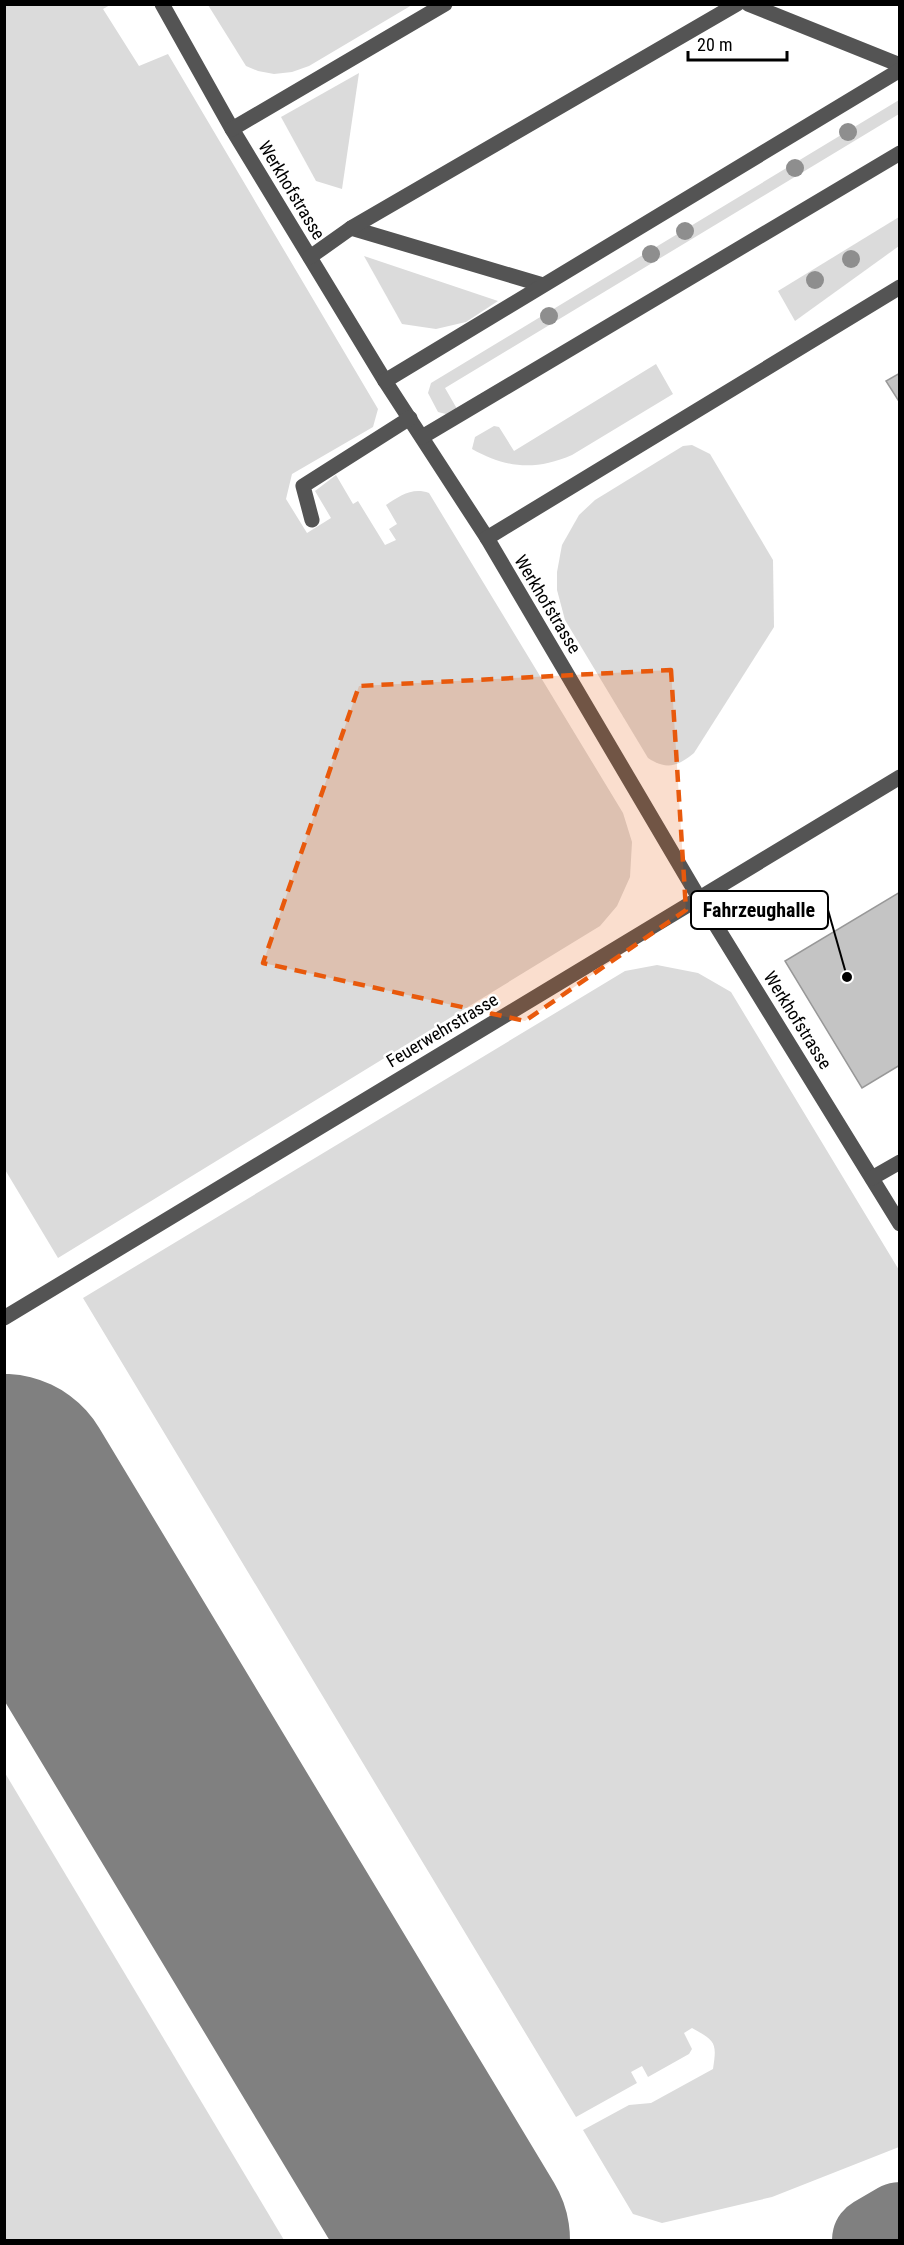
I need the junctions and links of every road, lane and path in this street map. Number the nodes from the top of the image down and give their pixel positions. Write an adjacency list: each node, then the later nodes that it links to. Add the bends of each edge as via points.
1 (162, 4): 7 (lane, Werkhofstrasse)
2 (445, 4): 7 (lane)
3 (737, 4): 9 (lane)
4 (748, 4): 5 (lane)
5 (900, 65)
6 (900, 70): 11 (lane)
7 (232, 129): 10 (lane, Werkhofstrasse)
8 (900, 153): 15 (lane)
9 (351, 228): 10 (lane); 11 (lane)
10 (310, 257): 13 (lane, Werkhofstrasse)
11 (543, 285): 13 (lane)
12 (900, 287): 17 (lane)
13 (385, 381): 14 (lane, Werkhofstrasse)
14 (410, 418): 15 (lane, Werkhofstrasse); 16 (lane, via 303,486)
15 (422, 437): 17 (lane, Werkhofstrasse)
16 (312, 520)
17 (487, 538): 19 (lane, Werkhofstrasse)
18 (900, 777): 19 (lane, Feuerwehrstrasse)
19 (699, 897): 21 (lane, Werkhofstrasse); 23 (lane, Feuerwehrstrasse)
20 (900, 1162): 21 (lane)
21 (872, 1178): 22 (lane, Werkhofstrasse)
22 (900, 1224)
23 (4, 1318)

